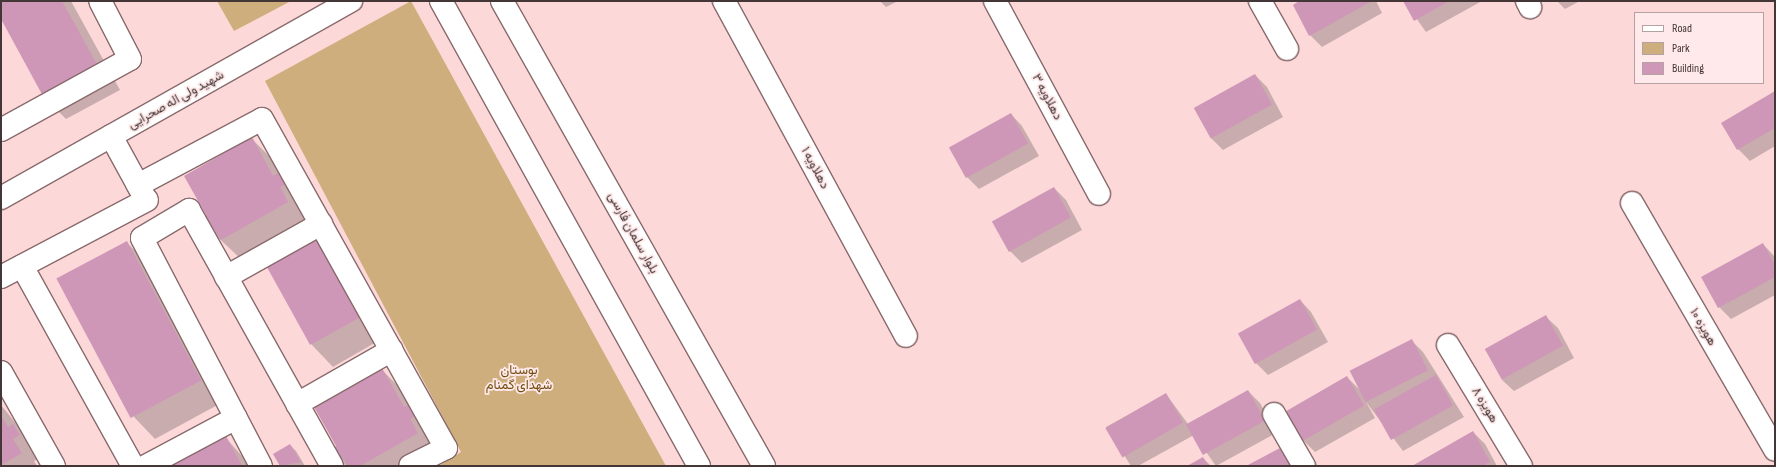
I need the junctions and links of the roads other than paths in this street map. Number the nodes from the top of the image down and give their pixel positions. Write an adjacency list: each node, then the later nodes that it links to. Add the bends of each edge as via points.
1 (100, 1): 9 (street, via 130,60)
2 (351, 1): 10 (street, شهید ولی اله صحرایی)
3 (441, 1): 34 (street)
4 (502, 1): 35 (street, بلوار سلمان فارسی)
5 (724, 1): 20 (street, دهلاویه ۱)
6 (996, 1): 12 (street, دهلاویه ۳)
7 (1260, 1): 8 (street)
8 (1287, 49)
9 (1, 130)
10 (111, 136): 11 (street); 13 (street, شهید ولی اله صحرایی)
11 (142, 193): 15 (street, via 262,119); 16 (street); 17 (street)
12 (1099, 194)
13 (1, 198)
14 (1632, 204): 27 (street, هویزه ۱۰)
15 (321, 224): 19 (street); 22 (street)
16 (161, 226): 19 (street, via 189,210); 26 (street, via 142,238)
17 (22, 266): 18 (street); 29 (street)
18 (1, 277)
19 (226, 277): 24 (street)
20 (906, 336)
21 (1448, 345): 37 (street, هویزه ۸)
22 (392, 350): 24 (street); 33 (street, via 446,448)
23 (1, 372): 28 (street)
24 (297, 404): 32 (street)
25 (1274, 414): 36 (street)
26 (236, 418): 30 (street); 31 (street)
27 (1775, 450)
28 (54, 466)
29 (134, 466)
30 (146, 466)
31 (260, 466)
32 (332, 466)
33 (410, 466)
34 (699, 466)
35 (764, 466)
36 (1304, 466)
37 (1521, 466)

